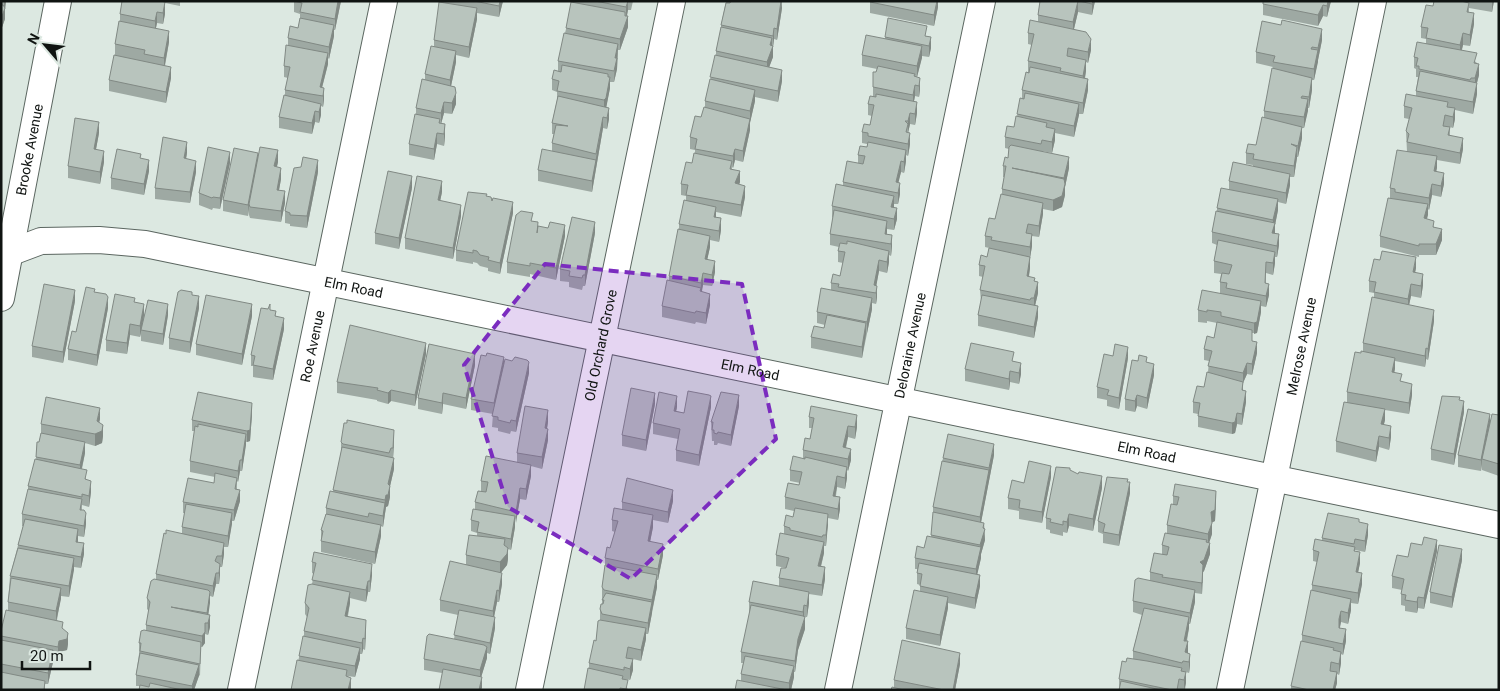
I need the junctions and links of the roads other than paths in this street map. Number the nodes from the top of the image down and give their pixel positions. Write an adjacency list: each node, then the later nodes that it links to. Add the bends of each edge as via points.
1 (58, 1): 6 (street, Brooke Avenue)
2 (384, 1): 7 (street, Roe Avenue)
3 (672, 1): 9 (street, Old Orchard Grove)
4 (982, 1): 10 (street, Deloraine Avenue)
5 (1373, 1): 11 (street, Melrose Avenue)
6 (6, 255): 7 (street, Elm Road, via 41,241 122,241); 8 (street, Brooke Avenue)
7 (326, 282): 9 (street, Elm Road); 13 (street, Roe Avenue)
8 (1, 298)
9 (602, 340): 10 (street, Elm Road); 14 (street, Old Orchard Grove)
10 (899, 400): 11 (street, Elm Road); 15 (street, Deloraine Avenue)
11 (1274, 479): 12 (street, Elm Road); 16 (street, Melrose Avenue)
12 (1499, 525)
13 (241, 690)
14 (529, 690)
15 (838, 690)
16 (1230, 690)

